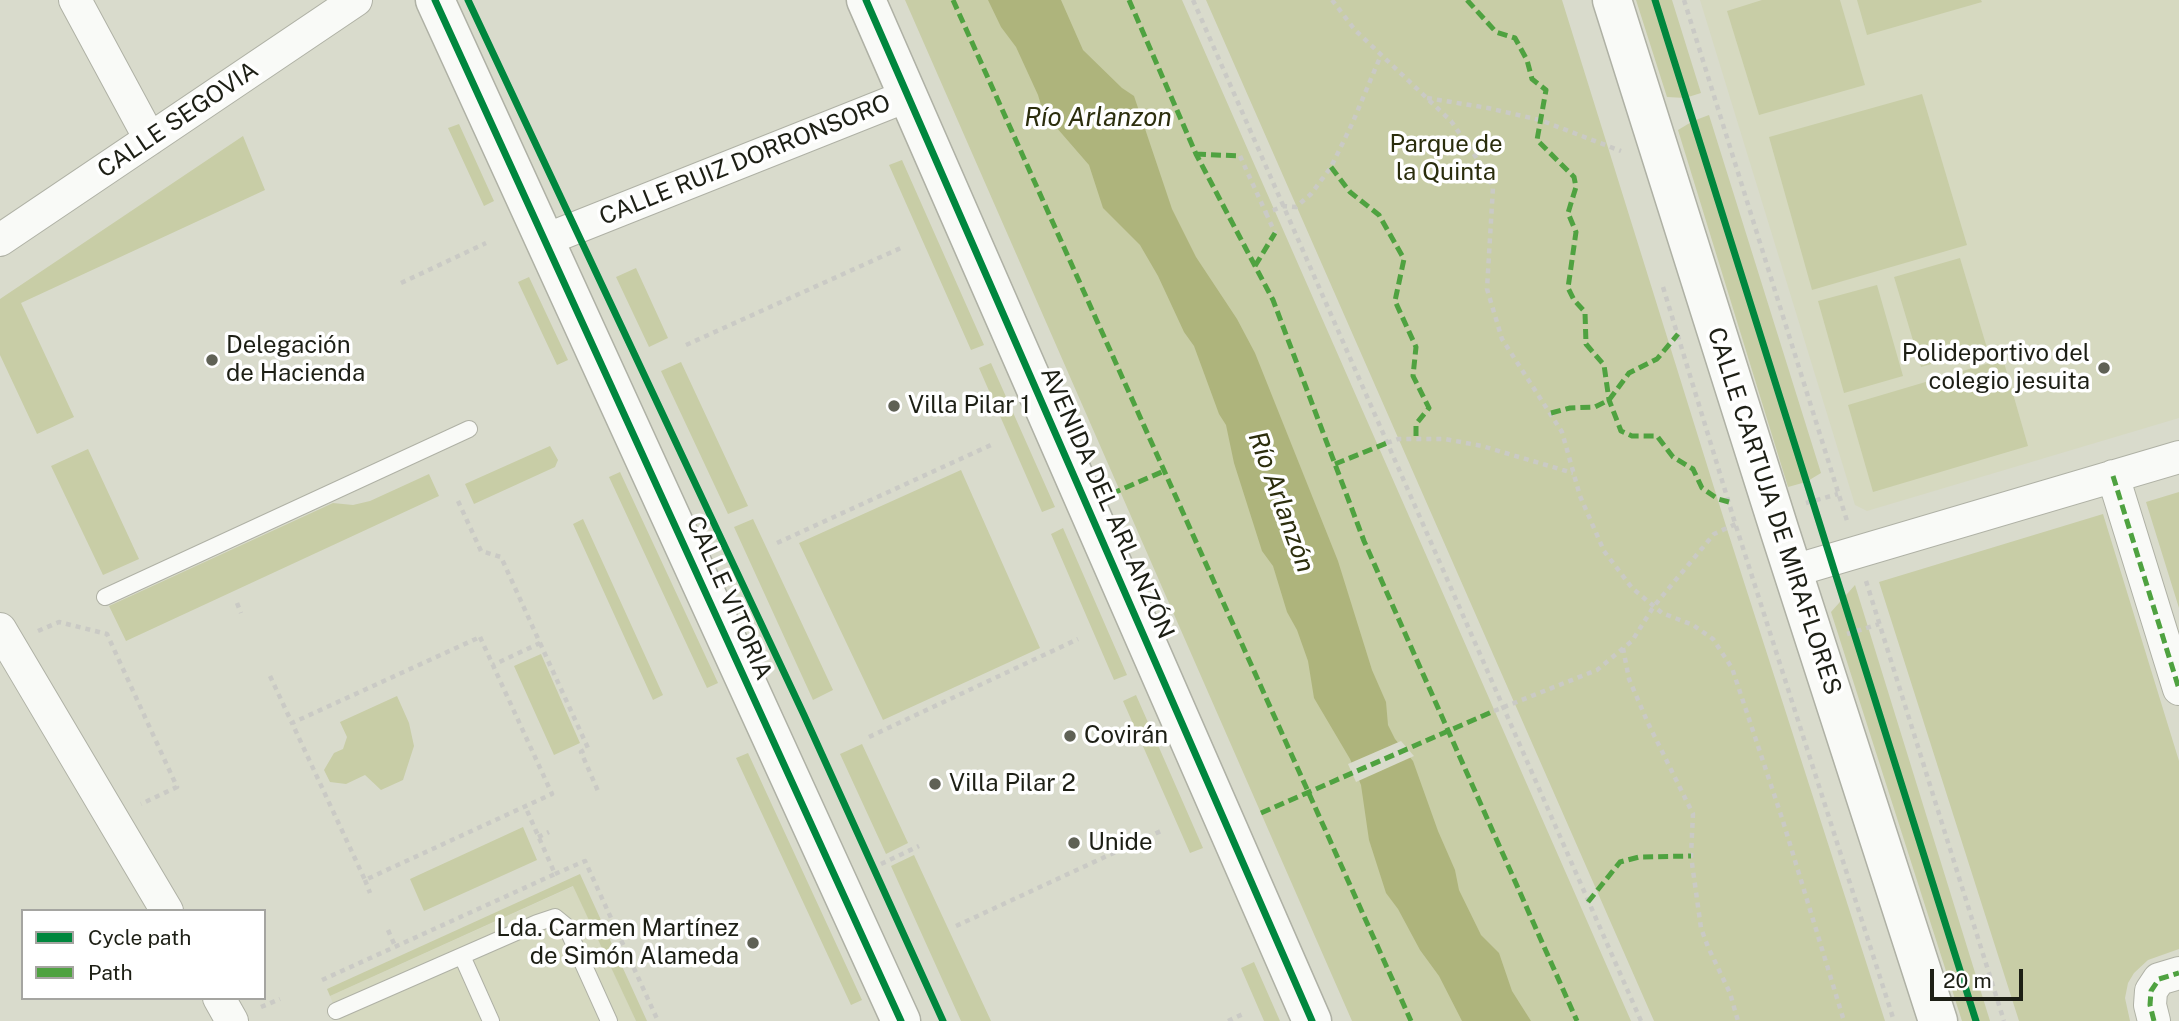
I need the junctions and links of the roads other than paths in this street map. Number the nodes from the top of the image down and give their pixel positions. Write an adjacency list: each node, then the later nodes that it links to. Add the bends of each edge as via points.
1 (75, 0): 7 (street)
2 (356, 0): 7 (street, CALLE SEGOVIA)
3 (435, 0): 9 (main road, CALLE VITORIA)
4 (866, 0): 6 (main road, AVENIDA DEL ARLANZÓN)
5 (1612, 0): 13 (main road, CALLE CARTUJA DE MIRAFLORES)
6 (907, 96): 9 (street, CALLE RUIZ DORRONSORO); 26 (main road, AVENIDA DEL ARLANZÓN)
7 (150, 139): 8 (street, CALLE SEGOVIA)
8 (0, 240)
9 (545, 240): 25 (main road, CALLE VITORIA)
10 (469, 429): 14 (lane)
11 (2179, 457): 12 (street)
12 (2113, 476): 13 (street); 16 (street)
13 (1793, 571): 27 (main road, CALLE CARTUJA DE MIRAFLORES)
14 (105, 597)
15 (0, 629): 17 (street)
16 (2179, 689)
17 (166, 909)
18 (462, 956): 21 (lane); 23 (lane); 24 (lane, via 555,917 565,926)
19 (2179, 973): 28 (street, via 2159,979 2151,991)
20 (220, 1000): 22 (street)
21 (336, 1011)
22 (232, 1021)
23 (491, 1021)
24 (609, 1021)
25 (901, 1021)
26 (1312, 1021)
27 (1938, 1021)
28 (2154, 1021)

